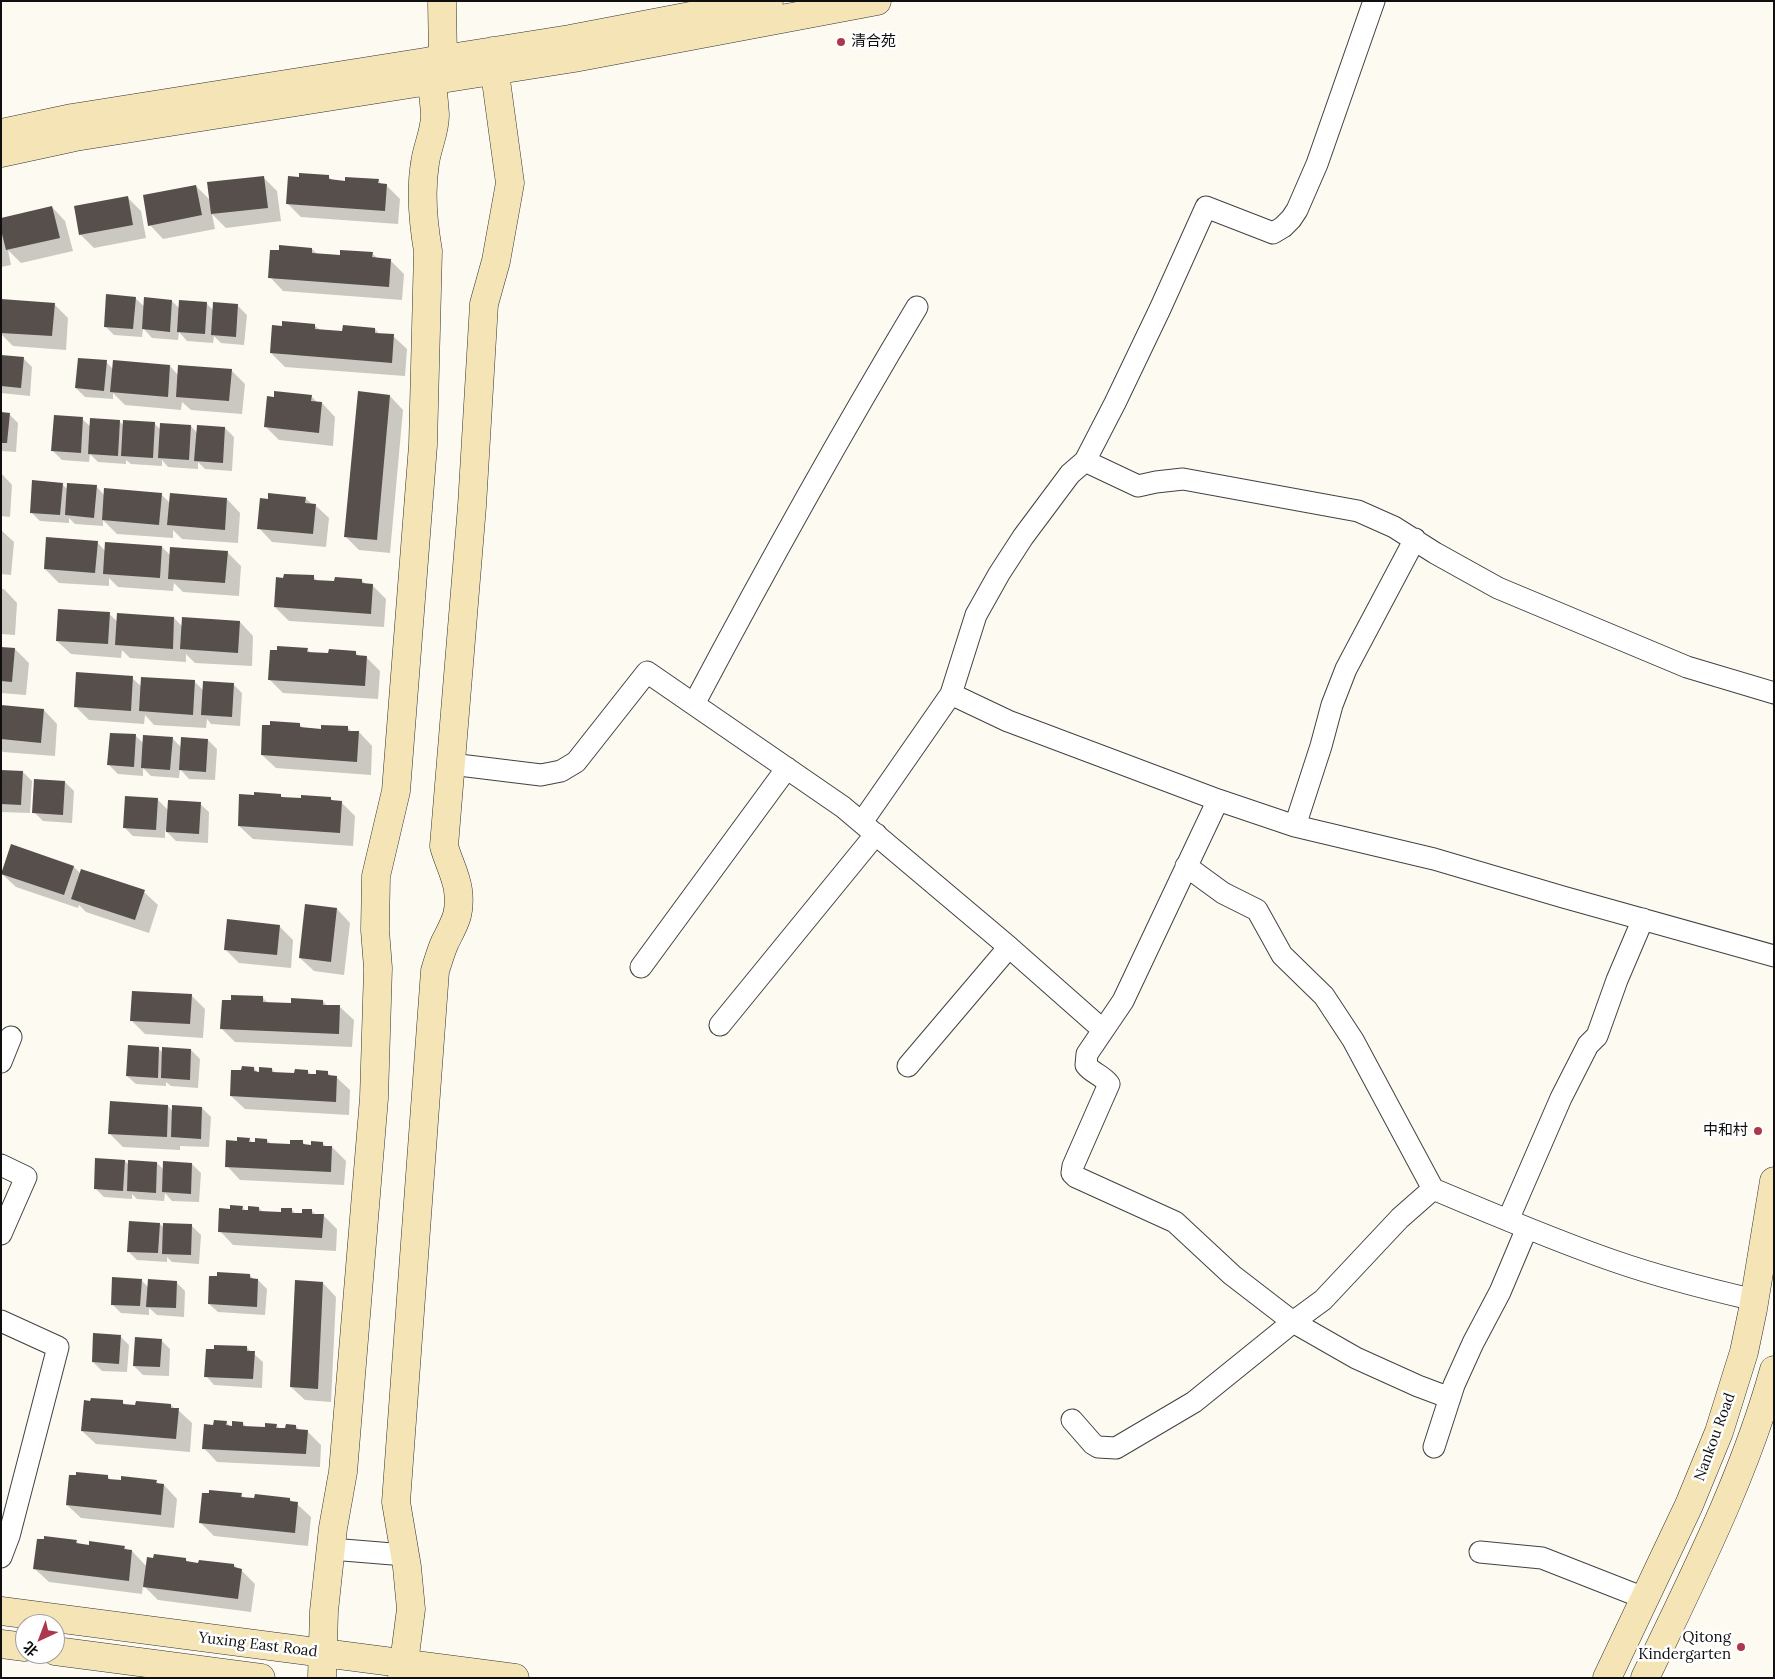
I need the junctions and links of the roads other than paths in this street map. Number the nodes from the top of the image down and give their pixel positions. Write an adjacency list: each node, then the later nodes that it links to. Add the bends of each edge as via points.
1 (442, 1): 6 (street)
2 (769, 1): 5 (street, via 570,39)
3 (877, 1): 5 (street, via 574,58)
4 (1374, 1): 10 (street, via 1297,210 1273,234 1206,207)
5 (493, 61): 6 (street); 15 (street, via 510,183 498,252 484,304)
6 (435, 67): 7 (street, via 72,118); 8 (street); 42 (street, via 435,116 425,162 422,205 428,251 423,444 396,791 376,876 374,930 378,968 374,1098 343,1472)
7 (1, 133)
8 (1, 153)
9 (917, 307): 14 (street, via 815,481)
10 (1085, 461): 11 (street, via 1138,486 1183,479 1358,511); 13 (street, via 1070,474 1022,537 999,574 976,615)
11 (1415, 539): 12 (street, via 1498,588 1687,667); 18 (street, via 1346,669)
12 (1774, 693)
13 (951, 694): 17 (street, via 1008,721); 19 (street)
14 (694, 704): 15 (street, via 647,672 576,762 561,771 541,775); 16 (street)
15 (451, 764): 44 (street, via 444,846 456,880 459,903 453,928 435,971 396,1502)
16 (787, 768): 19 (street); 24 (street)
17 (1218, 800): 18 (street); 20 (street)
18 (1294, 826): 21 (street, via 1434,859)
19 (869, 828): 22 (street); 25 (street)
20 (1186, 866): 26 (street, via 1124,1001); 32 (street, via 1223,894 1258,910 1282,955 1324,996 1353,1040)
21 (1643, 919): 23 (street); 33 (street, via 1597,1036 1588,1045 1561,1098)
22 (1009, 947): 26 (street); 29 (street)
23 (1774, 956)
24 (641, 967)
25 (720, 1025)
26 (1103, 1030): 37 (street, via 1087,1054 1086,1066 1109,1084 1072,1173 1175,1222 1232,1275)
27 (11, 1037): 28 (street)
28 (1, 1062)
29 (908, 1066)
30 (1, 1165): 34 (street, via 26,1176)
31 (1774, 1181): 35 (street, Nankou Road)
32 (1433, 1189): 33 (street); 37 (street, via 1400,1218 1323,1300)
33 (1517, 1224): 35 (street, via 1614,1261); 39 (street, via 1500,1292 1473,1343)
34 (1, 1234)
35 (1755, 1300): 46 (street, Nankou Road, via 1744,1352 1719,1432 1689,1505)
36 (1, 1321): 45 (street, via 58,1347)
37 (1293, 1322): 39 (street, via 1387,1373); 40 (street, via 1194,1402 1116,1448 1093,1444)
38 (1774, 1370): 56 (street, via 1737,1482)
39 (1450, 1398): 41 (street)
40 (1072, 1420)
41 (1434, 1447)
42 (331, 1549): 44 (street); 51 (street, via 324,1611)
43 (1480, 1552): 46 (street, via 1542,1558)
44 (405, 1554): 52 (street, via 411,1609)
45 (1, 1557)
46 (1644, 1598): 55 (street, Nankou Road)
47 (1, 1611): 51 (street, Yuxing East Road)
48 (1, 1644): 49 (street)
49 (15, 1646)
50 (65, 1652): 53 (street)
51 (323, 1665): 52 (street, Yuxing East Road)
52 (403, 1671): 54 (street, Yuxing East Road)
53 (261, 1678)
54 (515, 1678)
55 (1607, 1678)
56 (1645, 1678)

